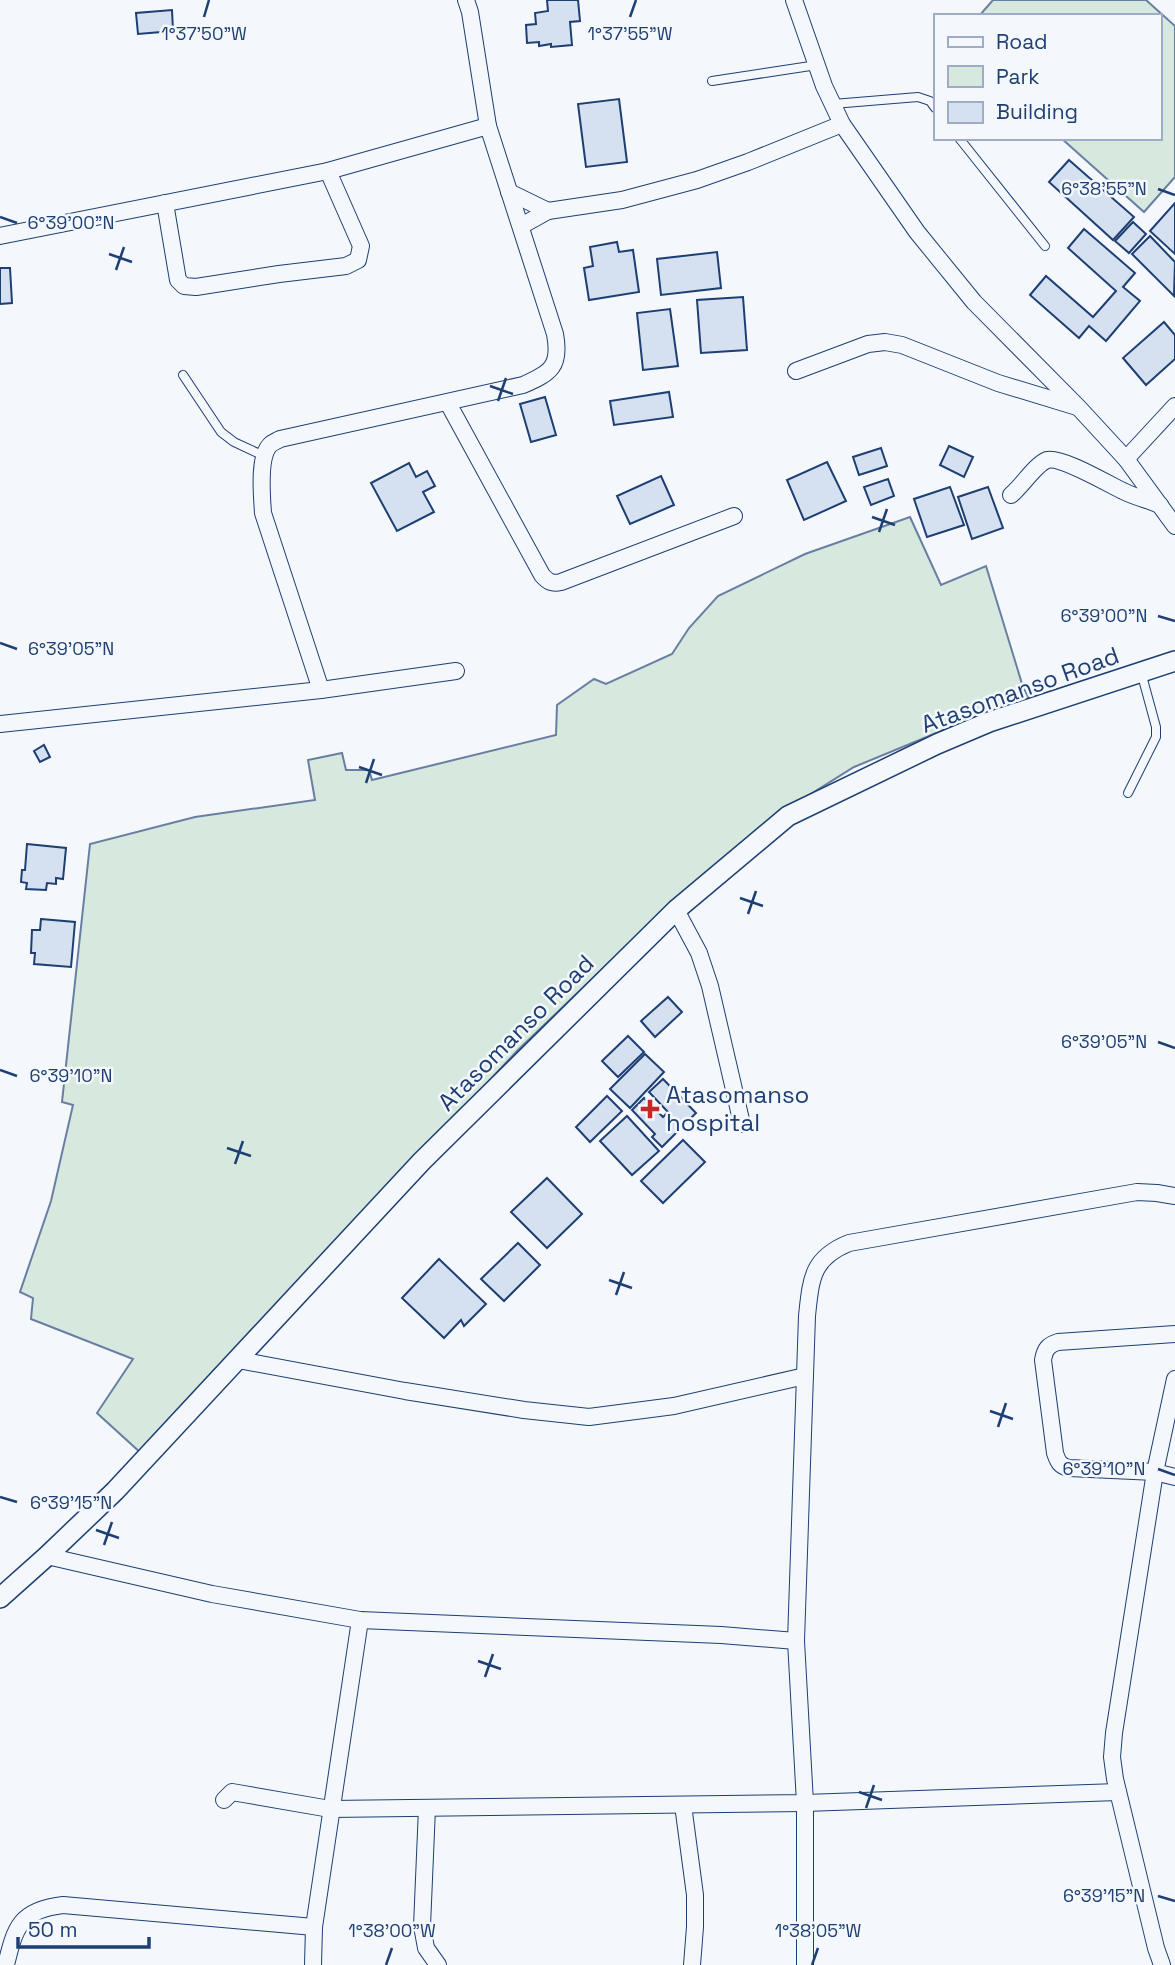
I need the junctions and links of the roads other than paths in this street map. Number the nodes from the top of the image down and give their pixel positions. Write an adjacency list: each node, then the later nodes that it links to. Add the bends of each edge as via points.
1 (466, 0): 8 (street)
2 (794, 0): 3 (street)
3 (817, 65): 4 (lane); 5 (street)
4 (712, 81)
5 (833, 104): 6 (lane, via 918,97); 7 (street)
6 (934, 107)
7 (842, 124): 13 (street, via 697,180 622,200); 21 (street, via 916,232 966,292)
8 (488, 126): 10 (street); 11 (street)
9 (961, 140): 16 (lane)
10 (328, 171): 12 (street); 12 (street, via 361,246 358,260 346,266 184,286 178,280)
11 (509, 192): 13 (street); 14 (street)
12 (164, 204): 15 (street)
13 (548, 211): 14 (street)
14 (521, 226): 19 (street, via 555,334 558,350 553,367 523,385)
15 (0, 236)
16 (1045, 246)
17 (796, 372): 21 (street, via 868,344 885,342)
18 (183, 375): 22 (lane, via 221,432)
19 (448, 402): 22 (street, via 280,439); 26 (street, via 548,581 561,582)
20 (1175, 406): 23 (street)
21 (1079, 408): 23 (street)
22 (264, 456): 31 (street, via 263,513)
23 (1126, 459): 25 (street)
24 (1011, 495): 25 (street, via 1046,460 1055,460)
25 (1160, 505): 27 (street)
26 (734, 516)
27 (1175, 526)
28 (1175, 661): 30 (street, Atasomanso Road)
29 (456, 671): 31 (street)
30 (1141, 672): 33 (lane, via 1156,737); 34 (street, Atasomanso Road, via 937,744 788,816)
31 (321, 690): 32 (street)
32 (0, 724)
33 (1128, 793)
34 (676, 909): 35 (street, via 710,986); 38 (street, Atasomanso Road, via 422,1161)
35 (742, 1124)
36 (1175, 1196): 39 (street, via 1137,1192 849,1242 831,1250 818,1265 810,1288)
37 (1175, 1334): 41 (street, via 1058,1342 1049,1344 1044,1352 1057,1461 1069,1468)
38 (238, 1360): 39 (street, via 405,1391 589,1417 674,1406); 43 (street, Atasomanso Road)
39 (805, 1376): 47 (street)
40 (1175, 1379): 41 (street)
41 (1155, 1472): 42 (street); 48 (street, via 1114,1733 1112,1757)
42 (1175, 1477)
43 (47, 1556): 44 (street, Atasomanso Road); 46 (street, via 212,1594)
44 (9, 1577): 45 (street, Atasomanso Road)
45 (0, 1598)
46 (360, 1620): 47 (street); 53 (street)
47 (796, 1641): 50 (street)
48 (1118, 1792): 50 (street); 60 (street)
49 (224, 1800): 53 (street, via 232,1792)
50 (805, 1803): 51 (street); 59 (street)
51 (683, 1805): 52 (street); 58 (street, via 695,1895)
52 (427, 1808): 53 (street); 57 (street, via 422,1926 426,1948)
53 (330, 1809): 54 (street)
54 (314, 1927): 55 (street, via 64,1905 33,1913 21,1923 13,1934); 56 (street)
55 (6, 1965)
56 (313, 1965)
57 (438, 1965)
58 (692, 1965)
59 (805, 1965)
60 (1162, 1965)

